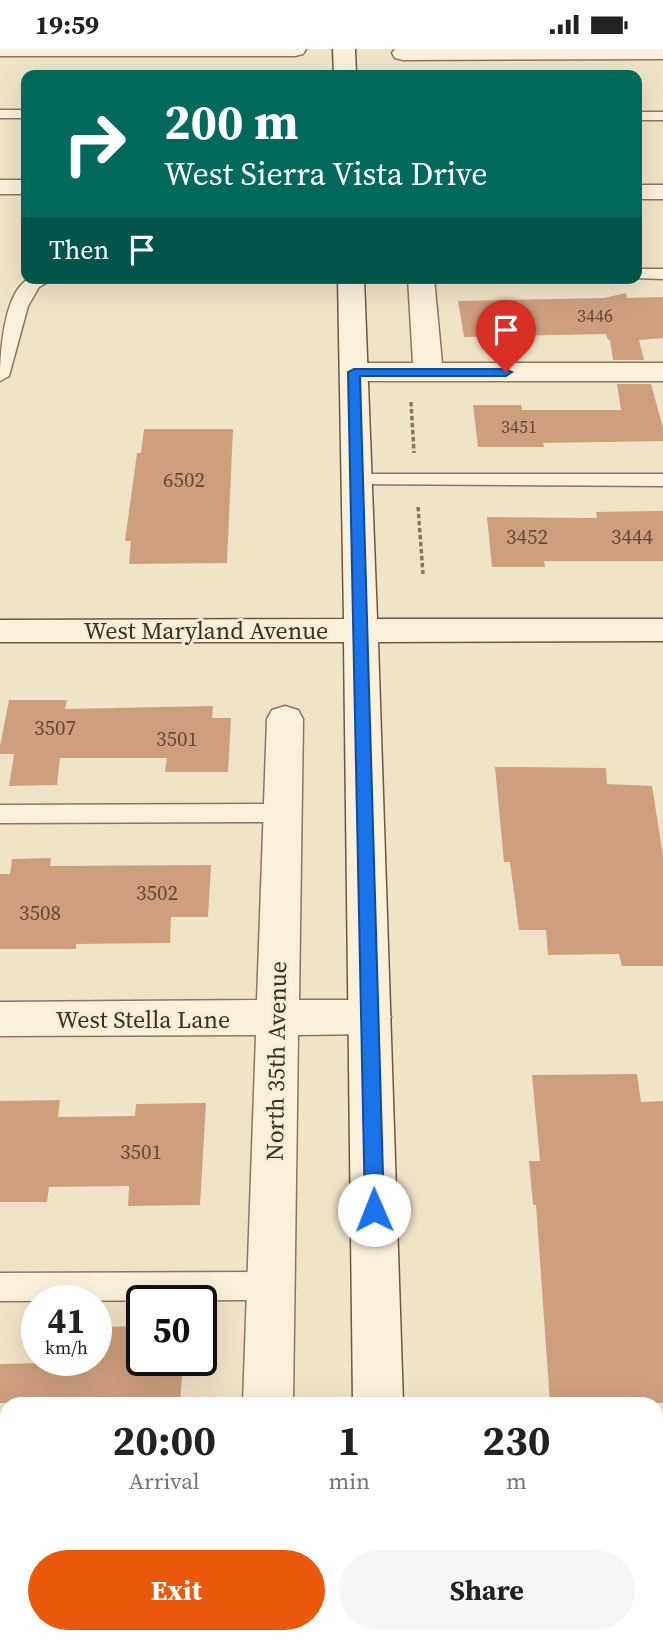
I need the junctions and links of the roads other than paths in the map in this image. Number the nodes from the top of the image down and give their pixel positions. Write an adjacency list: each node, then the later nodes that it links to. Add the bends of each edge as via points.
1 (295, 49): 3 (street); 6 (street)
2 (344, 49): 7 (street)
3 (0, 50)
4 (663, 52): 5 (street)
5 (403, 59)
6 (294, 70)
7 (345, 70)
8 (0, 114): 9 (lane)
9 (21, 114)
10 (642, 116): 11 (lane)
11 (663, 116)
12 (0, 187): 13 (street)
13 (21, 187)
14 (642, 192): 15 (street)
15 (663, 192)
16 (642, 274): 17 (lane)
17 (663, 274)
18 (32, 284): 24 (lane, via 19,306)
19 (351, 284): 21 (street)
20 (421, 284): 22 (street)
21 (354, 372): 22 (street); 25 (street)
22 (428, 372): 23 (street)
23 (663, 372)
24 (0, 376)
25 (357, 480): 26 (lane); 27 (street)
26 (663, 480)
27 (361, 630): 28 (street, West Maryland Avenue); 29 (street, West Maryland Avenue); 33 (street)
28 (663, 630)
29 (0, 631)
30 (285, 719): 31 (street, North 35th Avenue)
31 (282, 813): 32 (lane); 35 (street, North 35th Avenue)
32 (0, 814)
33 (370, 1017): 35 (street, West Stella Lane); 39 (street)
34 (0, 1019): 35 (street, West Stella Lane)
35 (277, 1019): 36 (street, North 35th Avenue)
36 (271, 1286): 37 (lane); 38 (street, North 35th Avenue)
37 (0, 1287)
38 (268, 1397)
39 (378, 1397)

